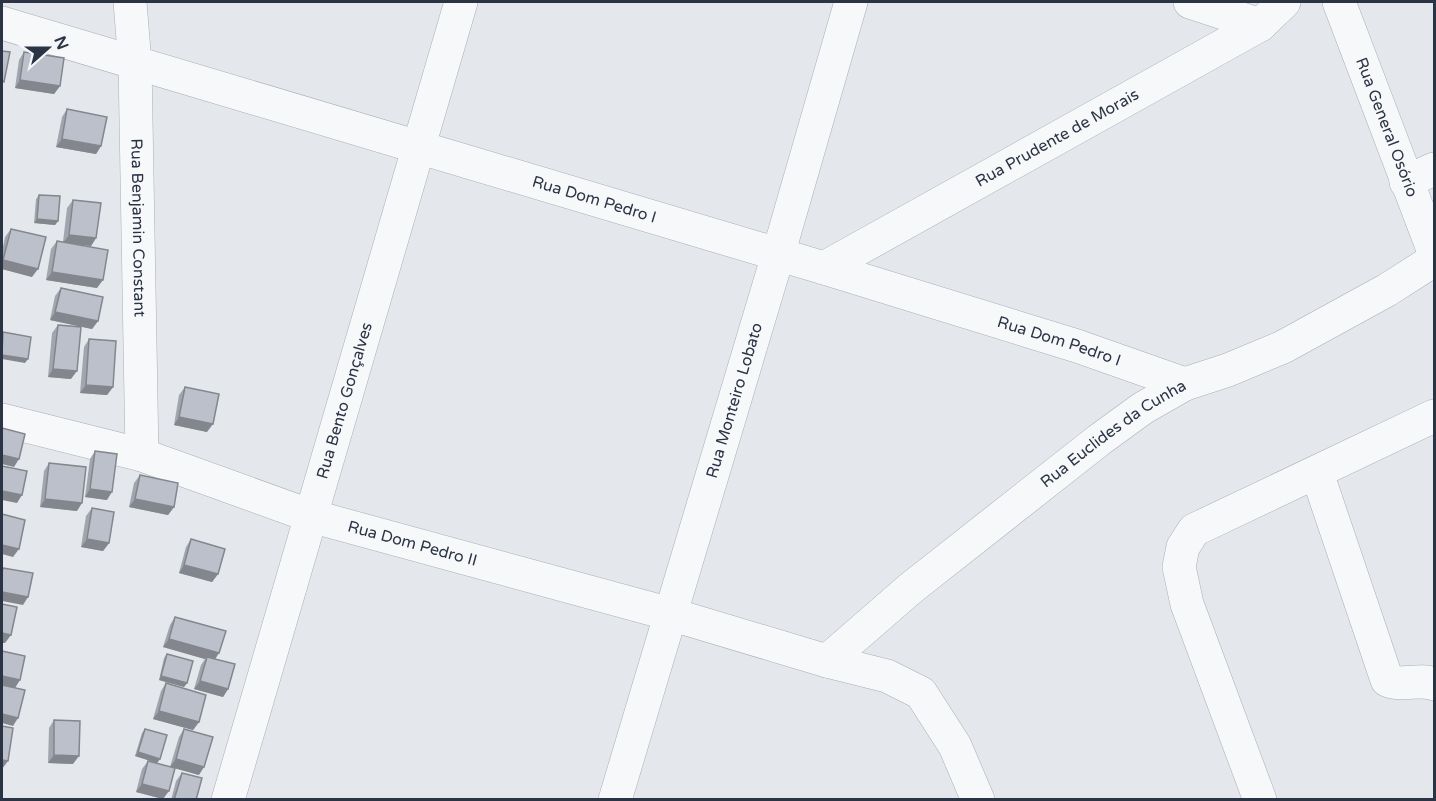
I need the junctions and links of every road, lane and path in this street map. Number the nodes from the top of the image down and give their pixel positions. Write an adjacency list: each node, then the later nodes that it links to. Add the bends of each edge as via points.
1 (129, 2): 9 (street, Rua Benjamin Constant)
2 (461, 2): 10 (street, Rua Bento Gonçalves)
3 (851, 2): 13 (street, Rua Monteiro Lobato)
4 (1190, 2): 8 (street)
5 (1284, 2): 8 (street, Rua Prudente de Morais)
6 (1339, 2): 11 (street, Rua General Osório)
7 (2, 23): 9 (street, Rua Dom Pedro I)
8 (1260, 25): 15 (street, Rua Prudente de Morais)
9 (135, 64): 10 (street, Rua Dom Pedro I); 19 (street, Rua Benjamin Constant)
10 (418, 148): 13 (street, Rua Dom Pedro I); 21 (street, Rua Bento Gonçalves)
11 (1420, 176): 12 (street, Rua General Osório)
12 (1434, 252)
13 (778, 255): 15 (street, Rua Dom Pedro I); 22 (street, Rua Monteiro Lobato)
14 (1434, 260): 16 (street, Rua Euclides da Cunha, via 1283,347)
15 (824, 268): 16 (street, Rua Dom Pedro I, via 1077,346)
16 (1185, 384): 23 (street, Rua Euclides da Cunha, via 1099,440 911,588)
17 (1434, 416): 20 (street)
18 (2, 420): 19 (street, Rua Dom Pedro II)
19 (142, 455): 21 (street, Rua Dom Pedro II)
20 (1317, 473): 24 (street, via 1387,680 1395,684); 28 (street, via 1194,530 1183,547 1179,567 1187,604)
21 (311, 516): 22 (street, Rua Dom Pedro II); 25 (street, Rua Bento Gonçalves)
22 (670, 614): 23 (street, Rua Dom Pedro II); 26 (street, Rua Monteiro Lobato)
23 (827, 661): 27 (street, Rua Dom Pedro II, via 887,676 921,693 955,746)
24 (1434, 684)
25 (228, 800)
26 (615, 800)
27 (978, 800)
28 (1260, 800)

